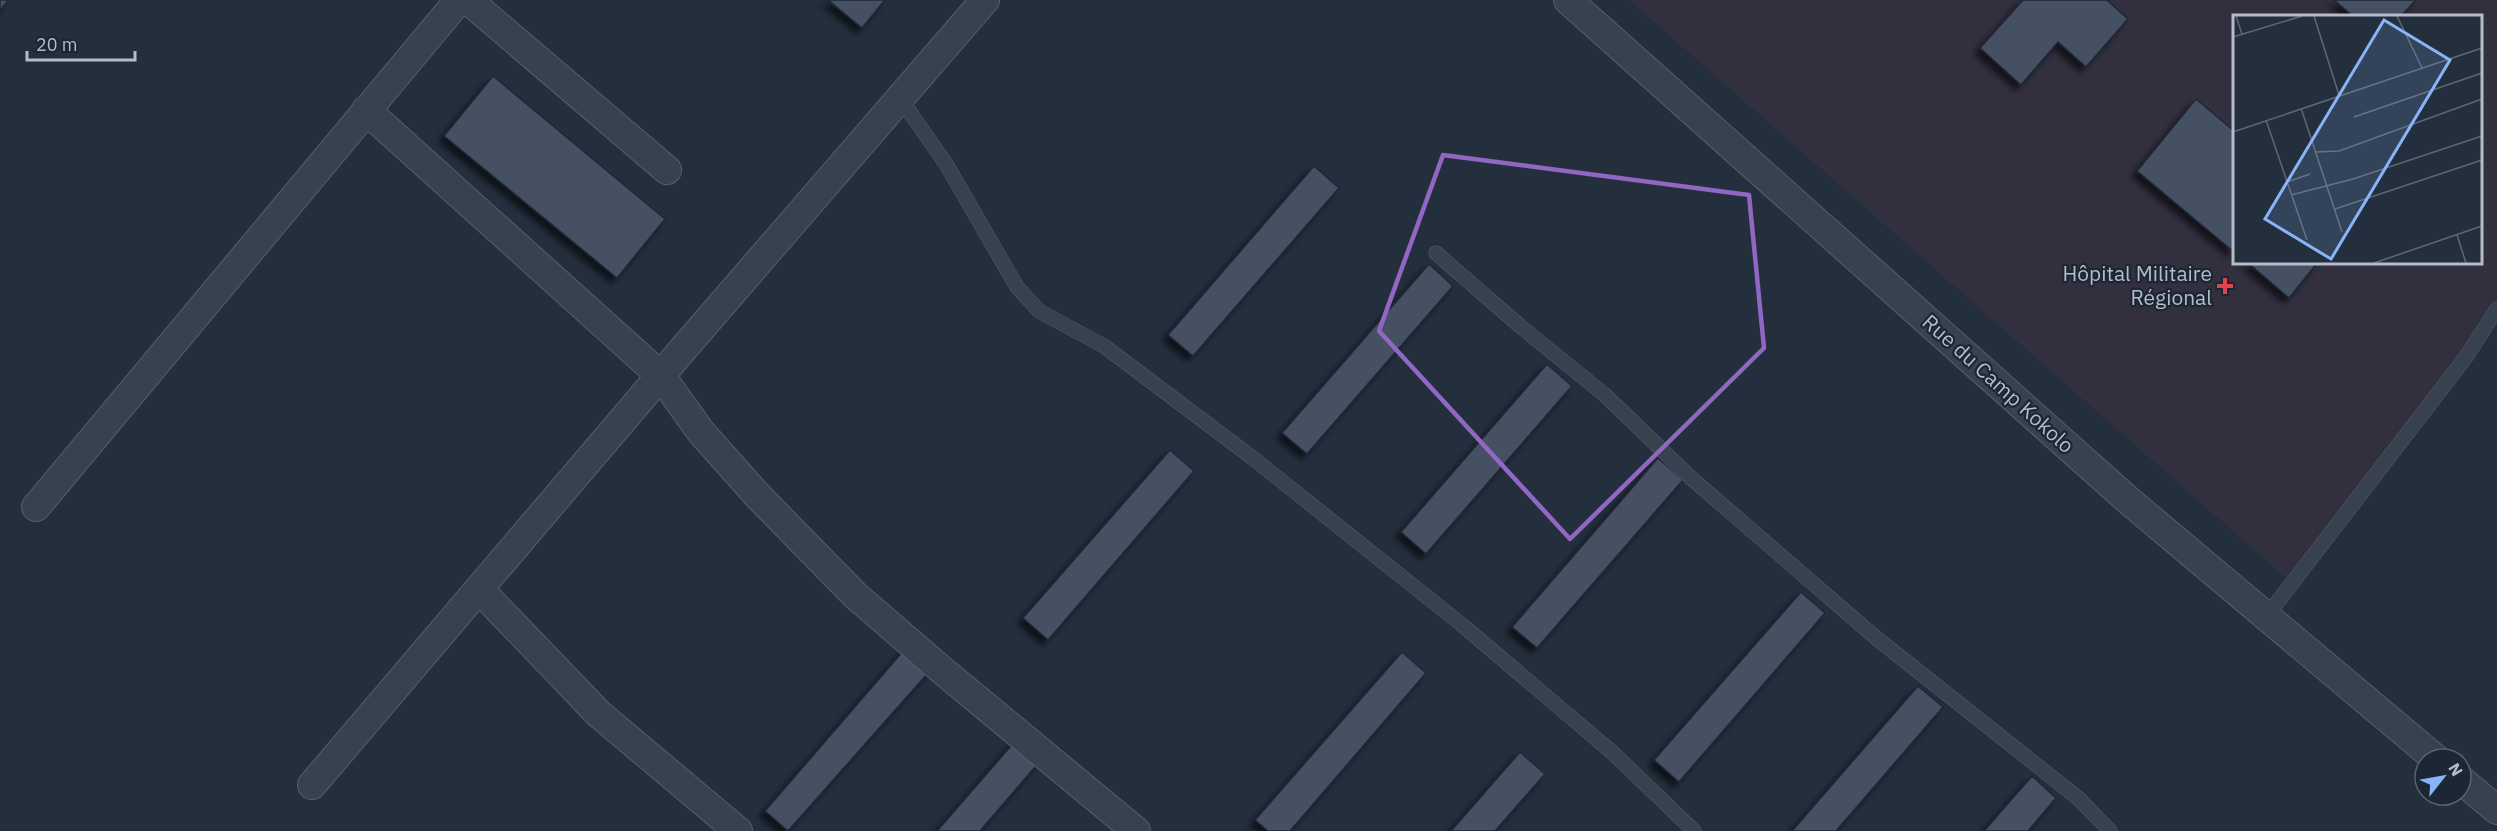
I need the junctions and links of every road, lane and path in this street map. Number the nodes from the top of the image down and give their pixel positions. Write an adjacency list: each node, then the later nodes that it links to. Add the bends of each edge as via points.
1 (459, 0): 6 (street)
2 (468, 0): 7 (street)
3 (985, 0): 5 (street)
4 (1568, 0): 13 (street, Rue du Camp Kokolo, via 2128,500)
5 (900, 98): 10 (street); 20 (lane, via 946,164 1017,286 1039,311 1104,346 1254,459 1461,624 1613,753)
6 (366, 110): 10 (street); 11 (street)
7 (667, 170)
8 (1436, 253): 21 (lane, via 1605,395 1691,478 1875,637 2078,798)
9 (2497, 309): 13 (lane, via 2466,357)
10 (661, 376): 12 (street); 19 (street, via 708,440 856,596)
11 (36, 507)
12 (479, 589): 15 (street); 18 (street, via 599,714)
13 (2266, 617): 14 (street, Rue du Camp Kokolo)
14 (2422, 747)
15 (312, 785)
16 (2473, 790): 17 (street)
17 (2497, 810)
18 (738, 831)
19 (1136, 831)
20 (1694, 831)
21 (2110, 831)

